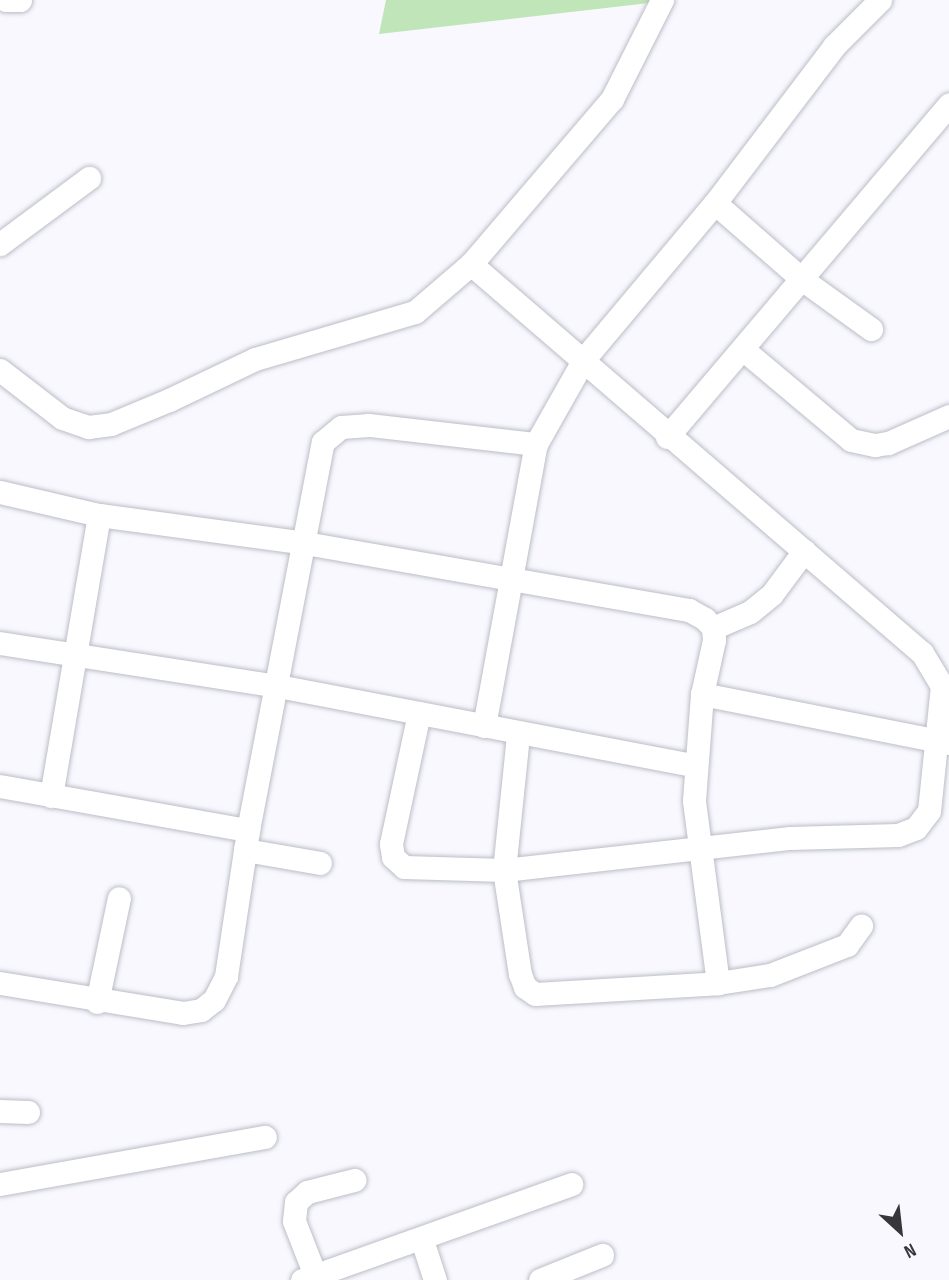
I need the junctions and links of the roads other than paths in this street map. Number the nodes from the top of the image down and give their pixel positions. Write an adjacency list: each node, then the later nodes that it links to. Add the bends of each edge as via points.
1 (4, 0): 2 (street); 5 (street)
2 (20, 0)
3 (662, 0): 10 (street, via 612,99)
4 (880, 0): 8 (street, via 834,46)
5 (0, 10)
6 (949, 104): 11 (street)
7 (89, 178): 9 (street)
8 (715, 203): 11 (street); 14 (street)
9 (0, 244)
10 (471, 264): 14 (street); 15 (street, via 415,312 255,359 111,424 88,427 62,418)
11 (803, 280): 12 (street); 13 (street)
12 (871, 329)
13 (745, 351): 16 (street, via 852,440 875,446 888,443); 17 (street)
14 (584, 359): 17 (street); 18 (street)
15 (0, 370)
16 (949, 416)
17 (667, 437): 22 (street)
18 (536, 444): 21 (street, via 419,428 341,427 323,442); 23 (street)
19 (0, 492): 20 (street)
20 (99, 515): 21 (street); 26 (street)
21 (305, 543): 23 (street); 27 (street)
22 (804, 551): 24 (street, via 772,594 750,612); 32 (street, via 922,653 935,670 942,686)
23 (511, 579): 24 (street, via 689,610); 30 (street)
24 (713, 628): 28 (street)
25 (0, 643): 26 (street)
26 (74, 655): 27 (street); 35 (street)
27 (278, 686): 29 (street); 36 (street)
28 (702, 694): 32 (street); 33 (street)
29 (419, 713): 30 (street); 39 (street, via 391,844 393,857 404,867)
30 (484, 726): 31 (street)
31 (518, 735): 33 (street); 39 (street)
32 (944, 742): 37 (street, via 929,811 916,828 898,835)
33 (694, 765): 37 (street)
34 (0, 786): 35 (street)
35 (51, 796): 36 (street)
36 (247, 840): 38 (street); 44 (street, via 226,976 214,1000 201,1010 183,1013)
37 (699, 848): 39 (street); 43 (street)
38 (320, 863)
39 (504, 870): 43 (street, via 520,974 525,987 535,994)
40 (119, 898): 44 (street)
41 (861, 926): 43 (street, via 847,945 808,963)
42 (0, 983): 44 (street)
43 (718, 983)
44 (97, 1002)
45 (0, 1111): 46 (street)
46 (28, 1112)
47 (265, 1137): 49 (street)
48 (354, 1180): 53 (street, via 307,1192 296,1202 294,1221)
49 (0, 1184)
50 (571, 1184): 51 (street)
51 (422, 1240): 53 (street); 54 (street)
52 (602, 1255): 55 (street)
53 (308, 1277)
54 (435, 1280)
55 (540, 1280)

